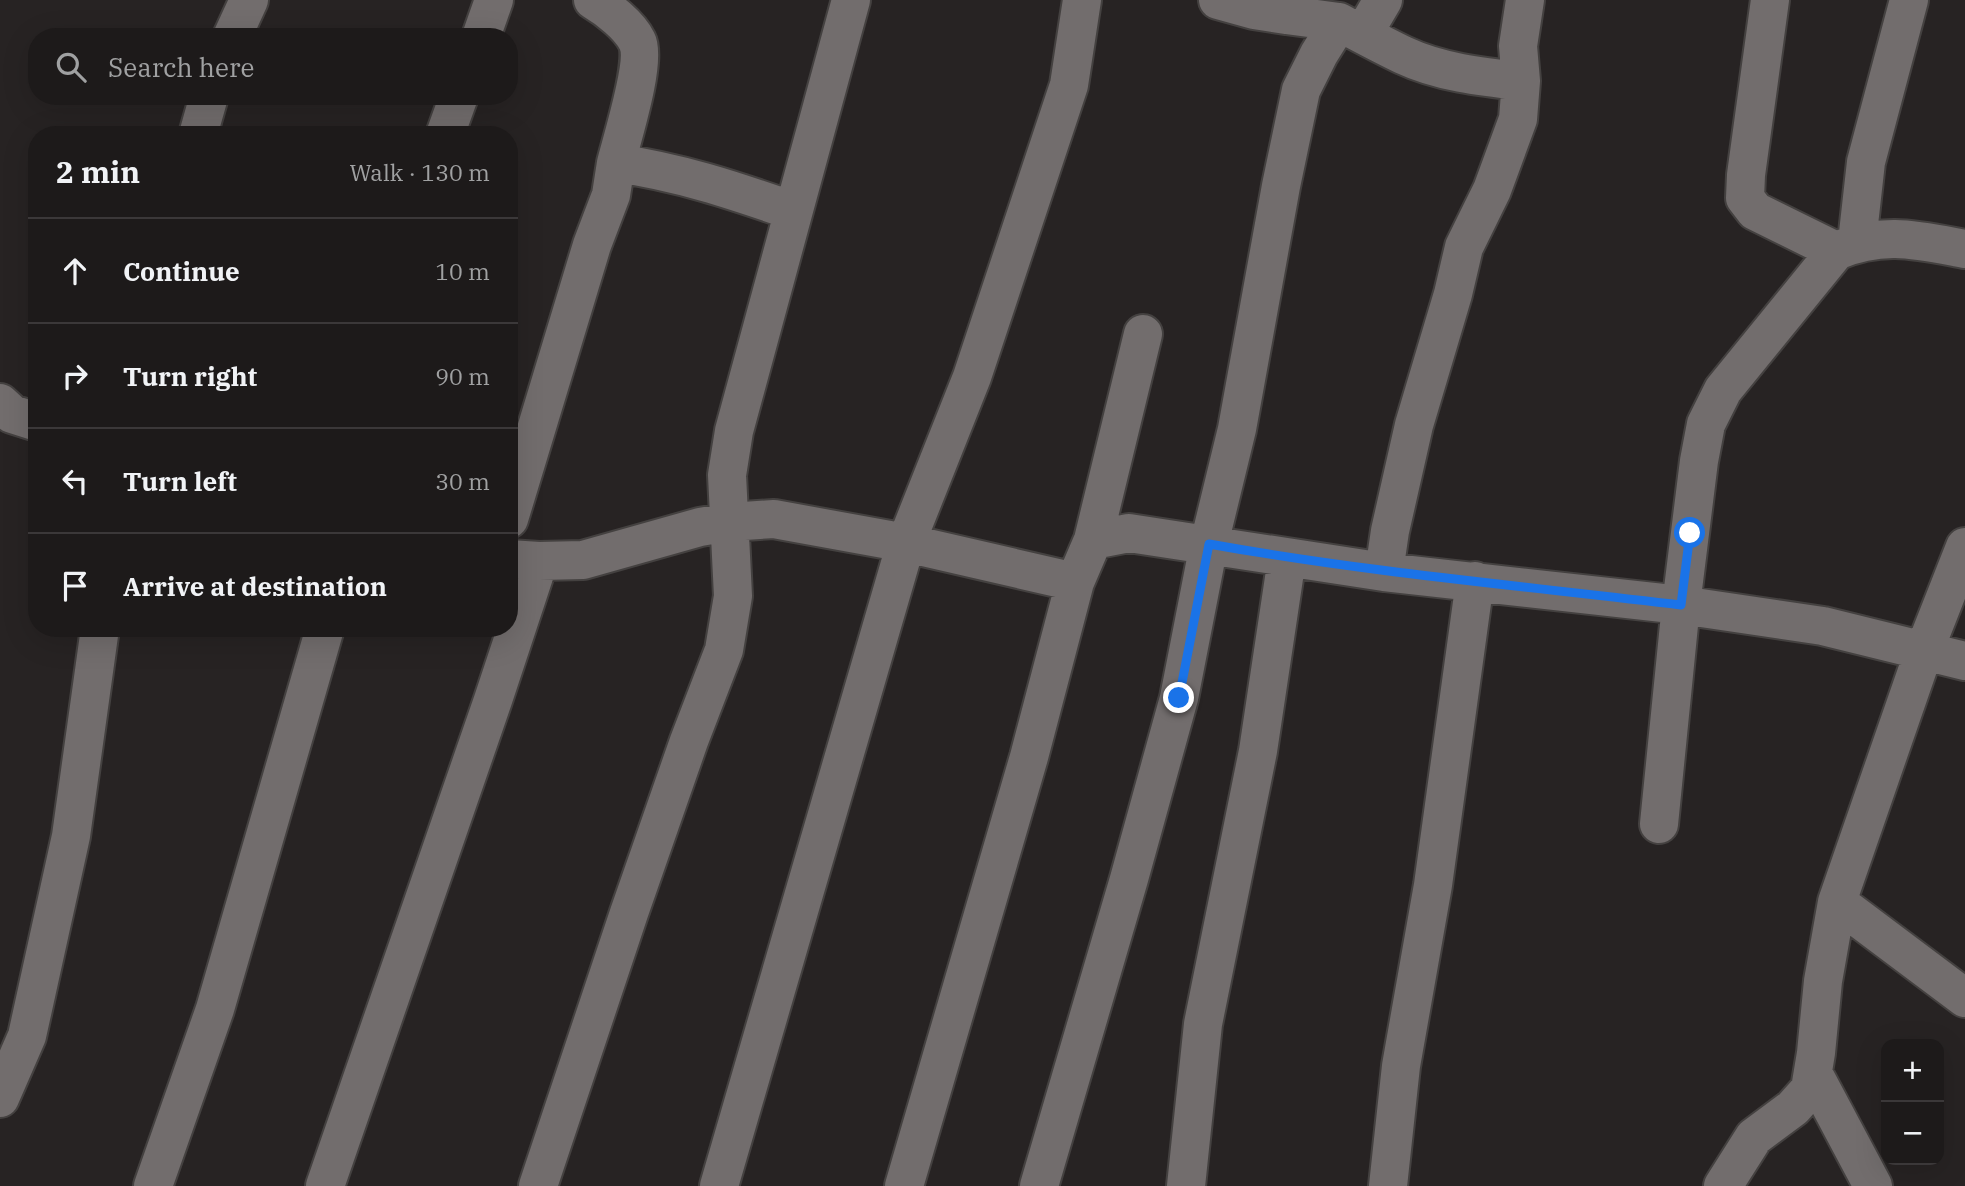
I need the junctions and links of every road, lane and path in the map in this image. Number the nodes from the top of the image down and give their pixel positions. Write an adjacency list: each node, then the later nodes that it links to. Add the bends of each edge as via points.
1 (248, 0): 12 (street)
2 (494, 0): 13 (street)
3 (593, 0): 20 (street, via 625,26 640,54)
4 (851, 0): 21 (street)
5 (1082, 0): 30 (street, via 1069,85 972,377)
6 (1218, 0): 11 (street, via 1254,10)
7 (1383, 0): 14 (street)
8 (1525, 0): 15 (street, via 1518,46)
9 (1770, 0): 22 (street, via 1745,198 1755,211)
10 (1909, 0): 22 (street)
11 (1286, 8): 14 (street)
12 (236, 28)
13 (484, 28)
14 (1351, 28): 15 (street, via 1403,55 1443,68); 31 (street, via 1319,54 1301,90 1237,429)
15 (1521, 81): 35 (street, via 1518,119 1492,190 1464,247 1414,425)
16 (206, 105): 18 (street)
17 (456, 105): 19 (street)
18 (201, 126)
19 (448, 126)
20 (616, 163): 21 (street, via 722,185); 27 (street, via 611,195)
21 (793, 211): 28 (street, via 734,431 727,475)
22 (1846, 246): 23 (street, via 1884,237); 39 (street, via 1723,390 1706,424)
23 (1965, 249)
24 (1143, 334): 29 (street)
25 (0, 403): 26 (street, via 12,414)
26 (28, 419)
27 (518, 489)
28 (729, 522): 30 (street, via 774,519); 34 (street, via 583,560); 52 (street, via 733,596 724,650 641,876)
29 (1093, 540): 31 (street, via 1129,533); 37 (street)
30 (906, 544): 37 (street); 53 (street)
31 (1209, 544): 33 (street); 55 (street, via 1179,698)
32 (1965, 547): 43 (street)
33 (1287, 558): 35 (street); 56 (street, via 1258,751 1203,1024)
34 (524, 560): 38 (street)
35 (1384, 572): 36 (street)
36 (1475, 581): 39 (street); 57 (street, via 1433,885 1401,1066)
37 (1075, 582): 54 (street)
38 (518, 586)
39 (1681, 605): 43 (street, via 1823,626); 45 (street)
40 (99, 637): 49 (street, via 71,836 27,1036)
41 (322, 637): 50 (street, via 215,1009)
42 (506, 637): 51 (street, via 489,713)
43 (1924, 651): 44 (street); 46 (street)
44 (1965, 661)
45 (1659, 824)
46 (1838, 902): 47 (street); 48 (street)
47 (1965, 998)
48 (1813, 1073): 58 (street, via 1810,1089 1754,1137); 59 (street)
49 (0, 1098)
50 (153, 1186)
51 (325, 1186)
52 (538, 1186)
53 (719, 1186)
54 (904, 1186)
55 (1039, 1186)
56 (1186, 1186)
57 (1388, 1186)
58 (1723, 1186)
59 (1872, 1186)

